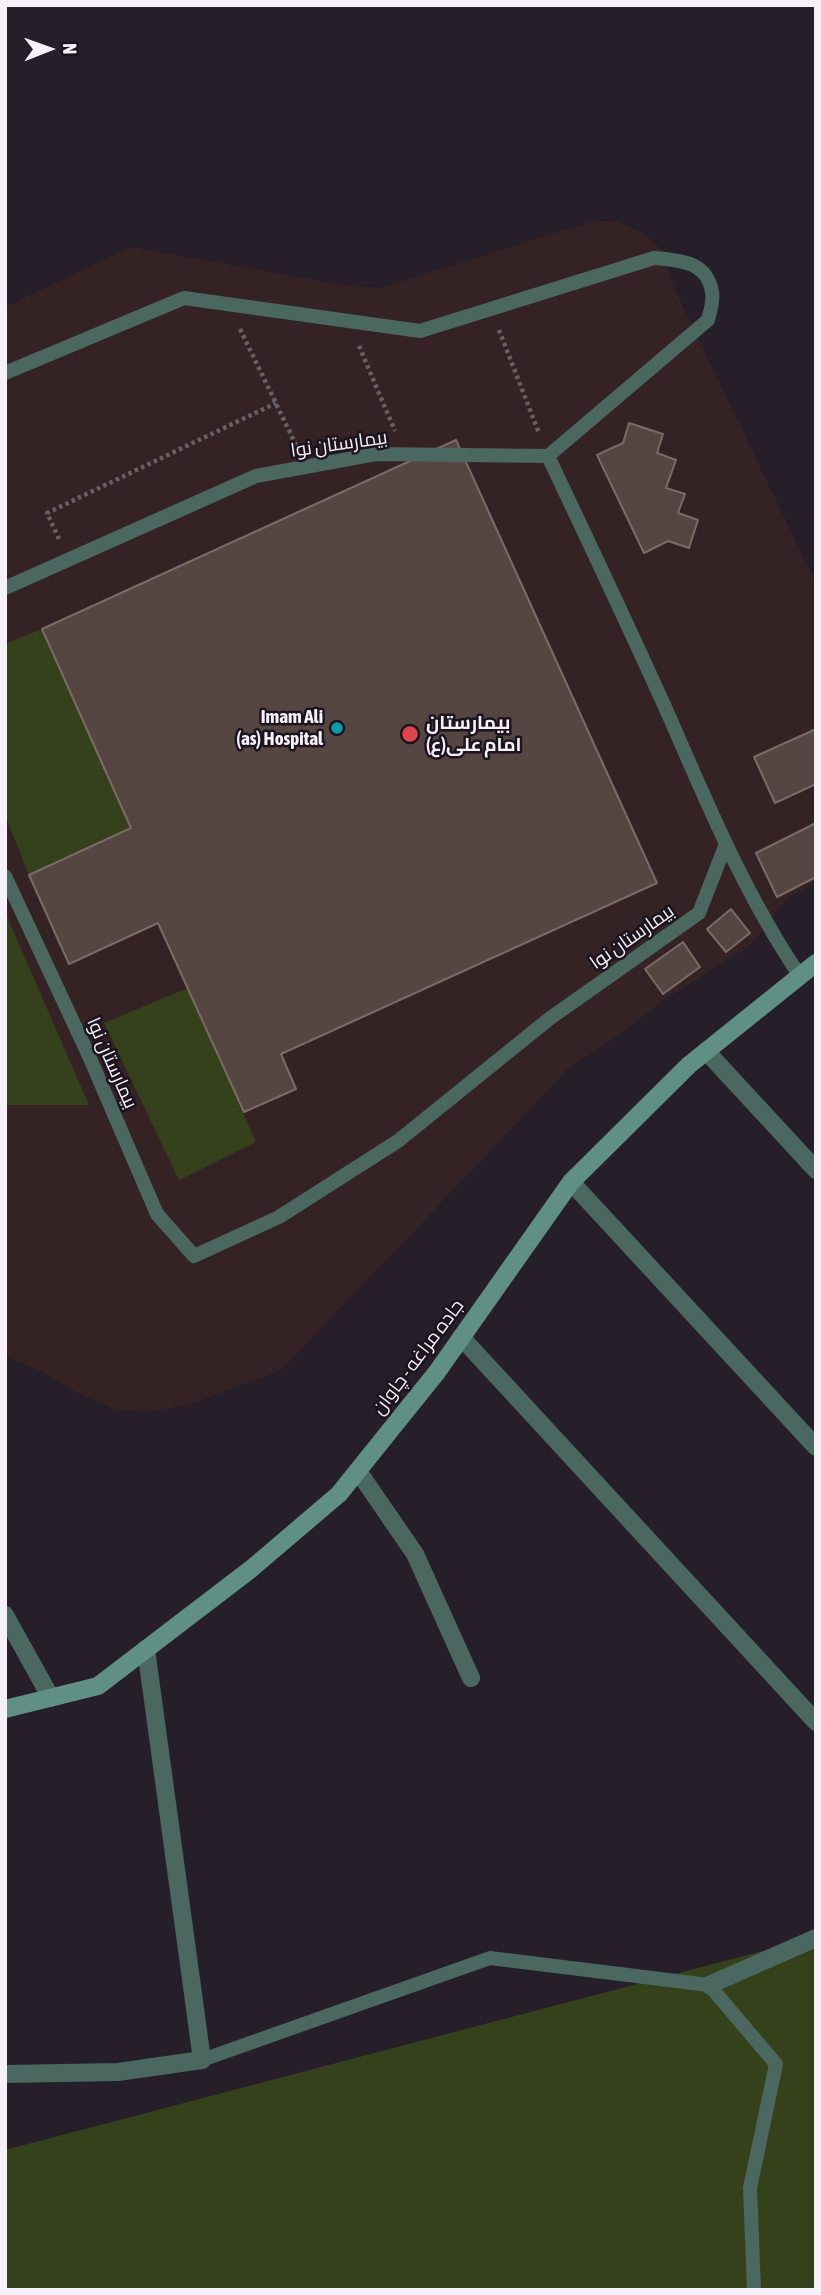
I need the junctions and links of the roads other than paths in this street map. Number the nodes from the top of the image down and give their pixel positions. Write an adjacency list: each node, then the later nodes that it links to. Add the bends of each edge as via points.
1 (5, 373): 2 (lane, via 184,298 420,331 654,258 685,260 704,273 713,293 708,320)
2 (548, 456): 3 (lane, بیمارستان نوا, via 376,454 256,476); 4 (lane)
3 (5, 588)
4 (726, 844): 5 (lane, بیمارستان نوا, via 699,913 549,1019 398,1141 279,1217 194,1256 157,1214); 7 (lane, via 774,938)
5 (5, 876)
6 (816, 963): 7 (street, جاده مراغه - چاوان)
7 (800, 976): 8 (street, جاده مراغه - چاوان)
8 (706, 1051): 9 (street); 10 (street, جاده مراغه - چاوان)
9 (816, 1170)
10 (571, 1182): 11 (street, جاده مراغه - چاوان); 12 (street)
11 (461, 1337): 13 (street, جاده مراغه - چاوان); 19 (street)
12 (816, 1447)
13 (358, 1471): 15 (street, جاده مراغه - چاوان, via 339,1494 251,1569); 16 (street, via 415,1554)
14 (5, 1615): 17 (street)
15 (145, 1649): 17 (street, جاده مراغه - چاوان, via 97,1686); 22 (street)
16 (471, 1678)
17 (51, 1698): 18 (street, جاده مراغه - چاوان)
18 (5, 1709)
19 (816, 1722)
20 (816, 1938): 21 (street)
21 (709, 1986): 22 (lane, via 490,1958); 24 (lane, via 776,2064 750,2188)
22 (202, 2060): 23 (street, via 118,2071)
23 (5, 2074)
24 (754, 2290)

